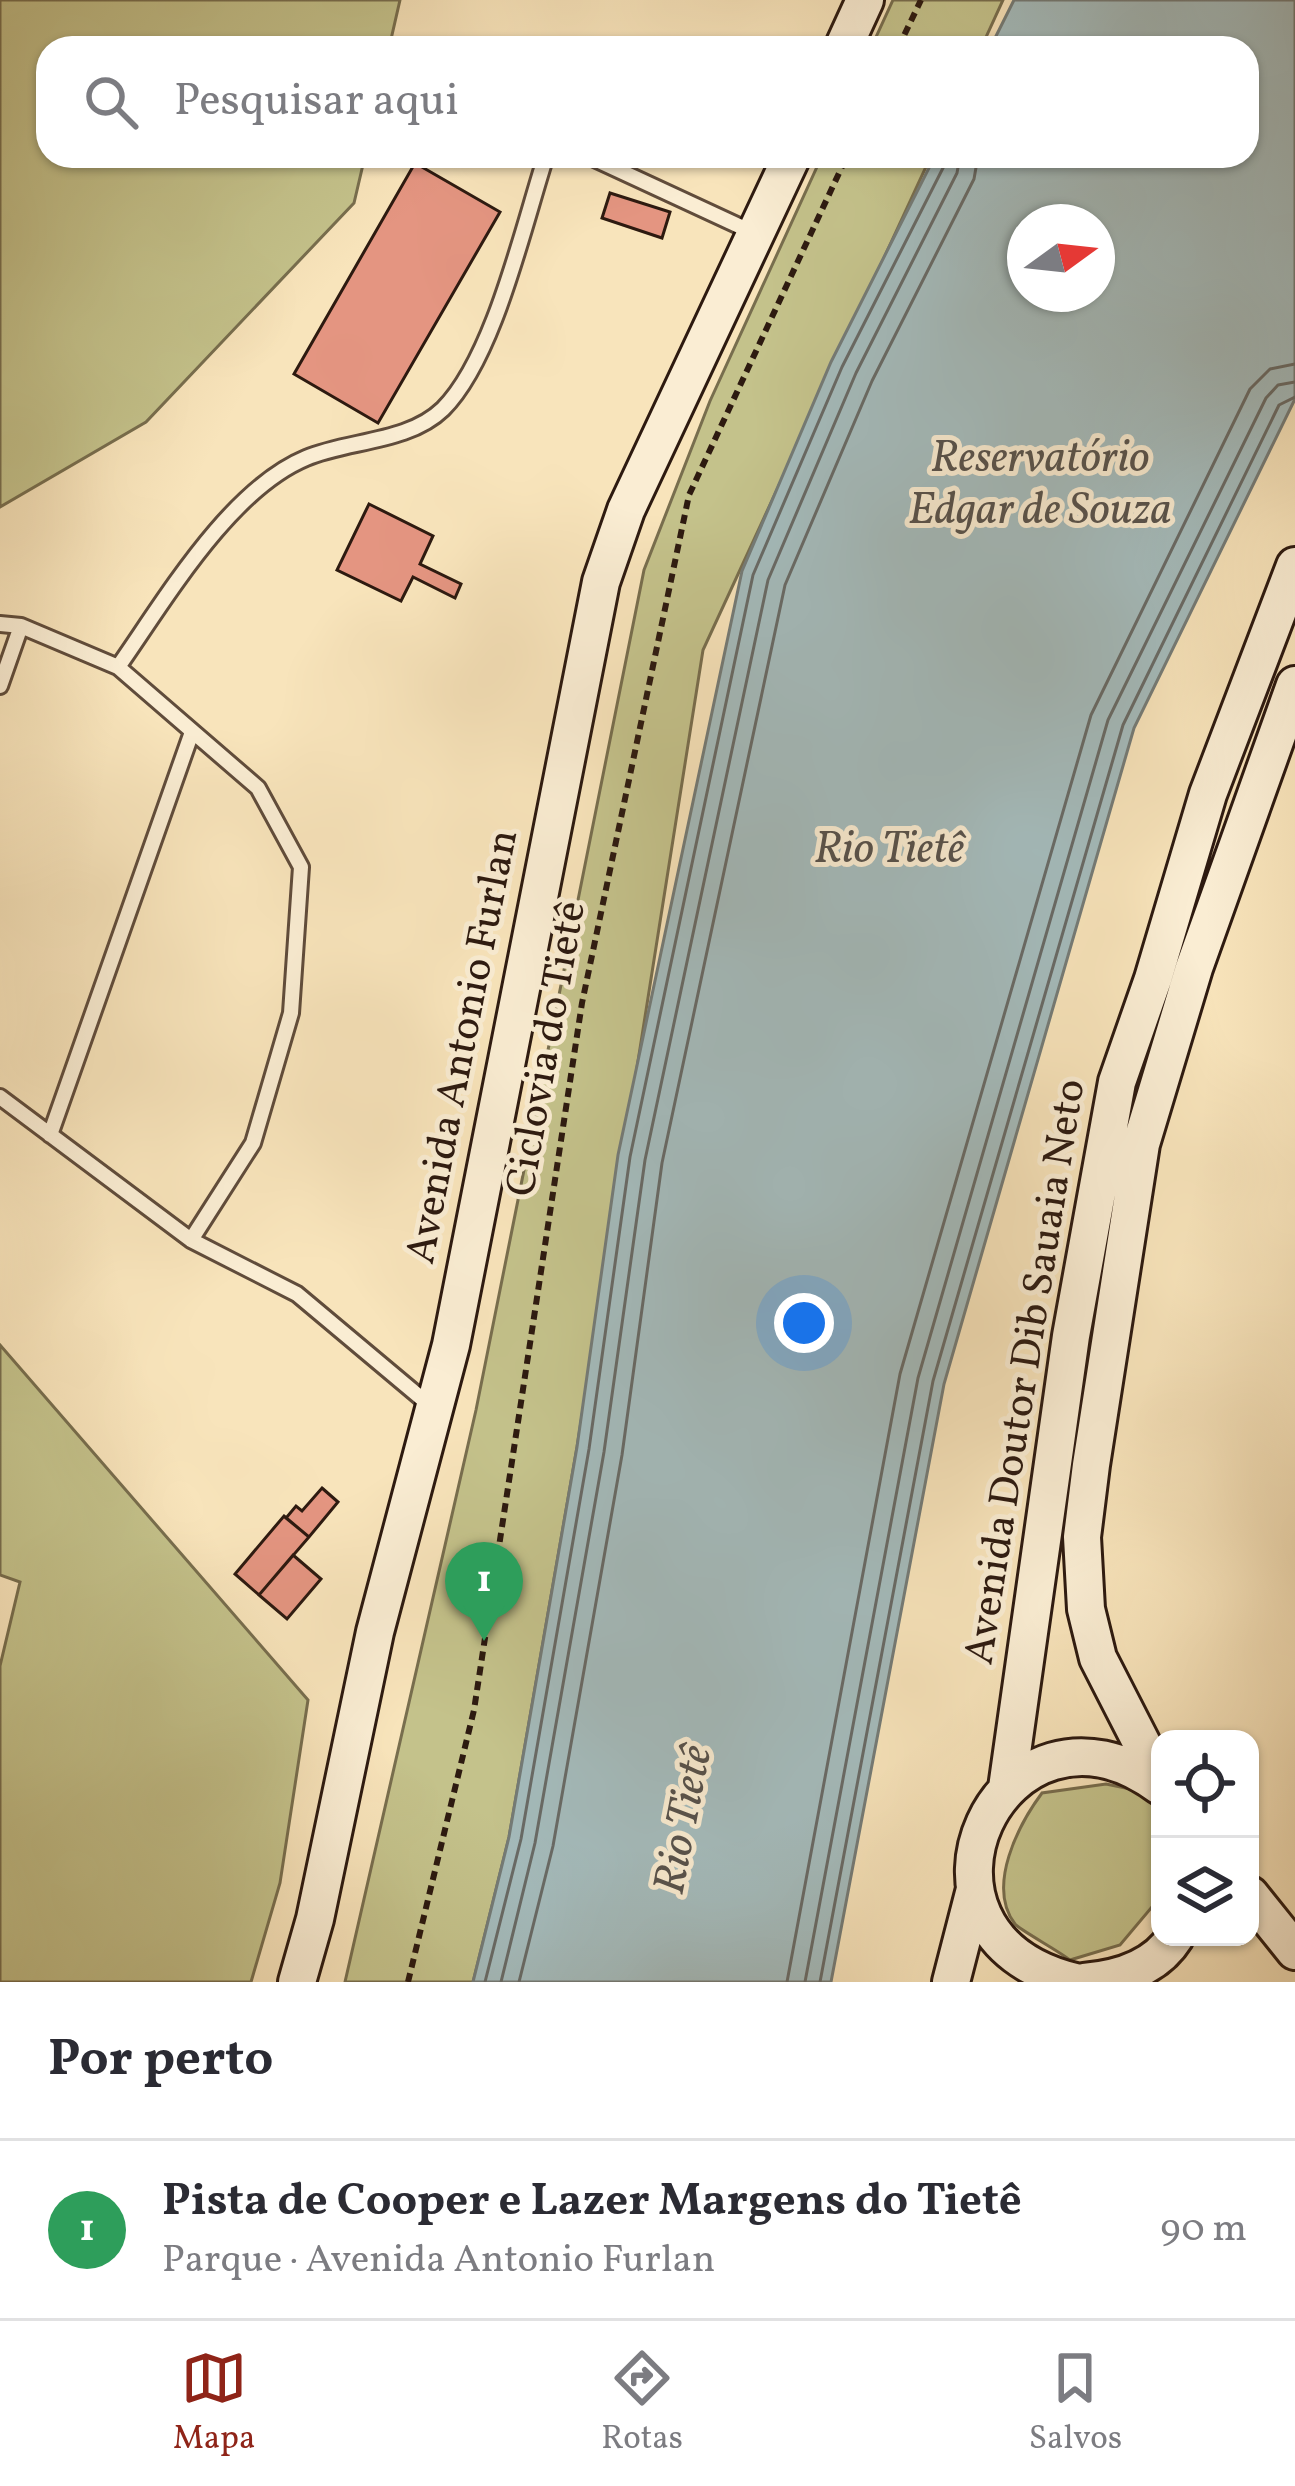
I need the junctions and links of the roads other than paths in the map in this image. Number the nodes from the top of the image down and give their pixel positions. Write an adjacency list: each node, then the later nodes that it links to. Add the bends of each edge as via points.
1 (865, 0): 2 (main road)
2 (848, 36)
3 (542, 168): 10 (lane, via 478,364 440,412 398,433 304,458 240,501)
4 (614, 168): 6 (lane)
5 (786, 168): 6 (main road, Avenida Antonio Furlan)
6 (755, 233): 17 (main road, Avenida Antonio Furlan, via 626,510 602,582)
7 (1295, 566): 20 (main road, Avenida Doutor Dib Sauaia Neto, via 1208,794 1117,1082 1070,1336)
8 (0, 624): 9 (lane)
9 (21, 626): 10 (lane); 12 (lane)
10 (118, 667): 13 (lane)
11 (1295, 685): 18 (main road, Avenida Doutor Dib Sauaia Neto, via 1141,1144 1090,1465 1086,1609 1099,1658)
12 (0, 686)
13 (192, 732): 15 (lane); 16 (lane, via 258,788 301,867 291,1012 253,1143)
14 (0, 1097): 15 (lane)
15 (50, 1135): 16 (lane)
16 (191, 1240): 17 (lane, via 297,1294)
17 (434, 1409): 26 (main road, Avenida Antonio Furlan)
18 (1151, 1764)
19 (1151, 1777): 20 (main road, via 1104,1758 1069,1757)
20 (1007, 1788): 21 (main road, via 974,1853)
21 (975, 1889): 25 (main road, via 987,1924 1010,1954 1041,1974); 27 (main road)
22 (1259, 1906): 24 (main road)
23 (1169, 1946): 25 (main road)
24 (1295, 1951)
25 (1112, 1980)
26 (296, 1982)
27 (952, 1982)

